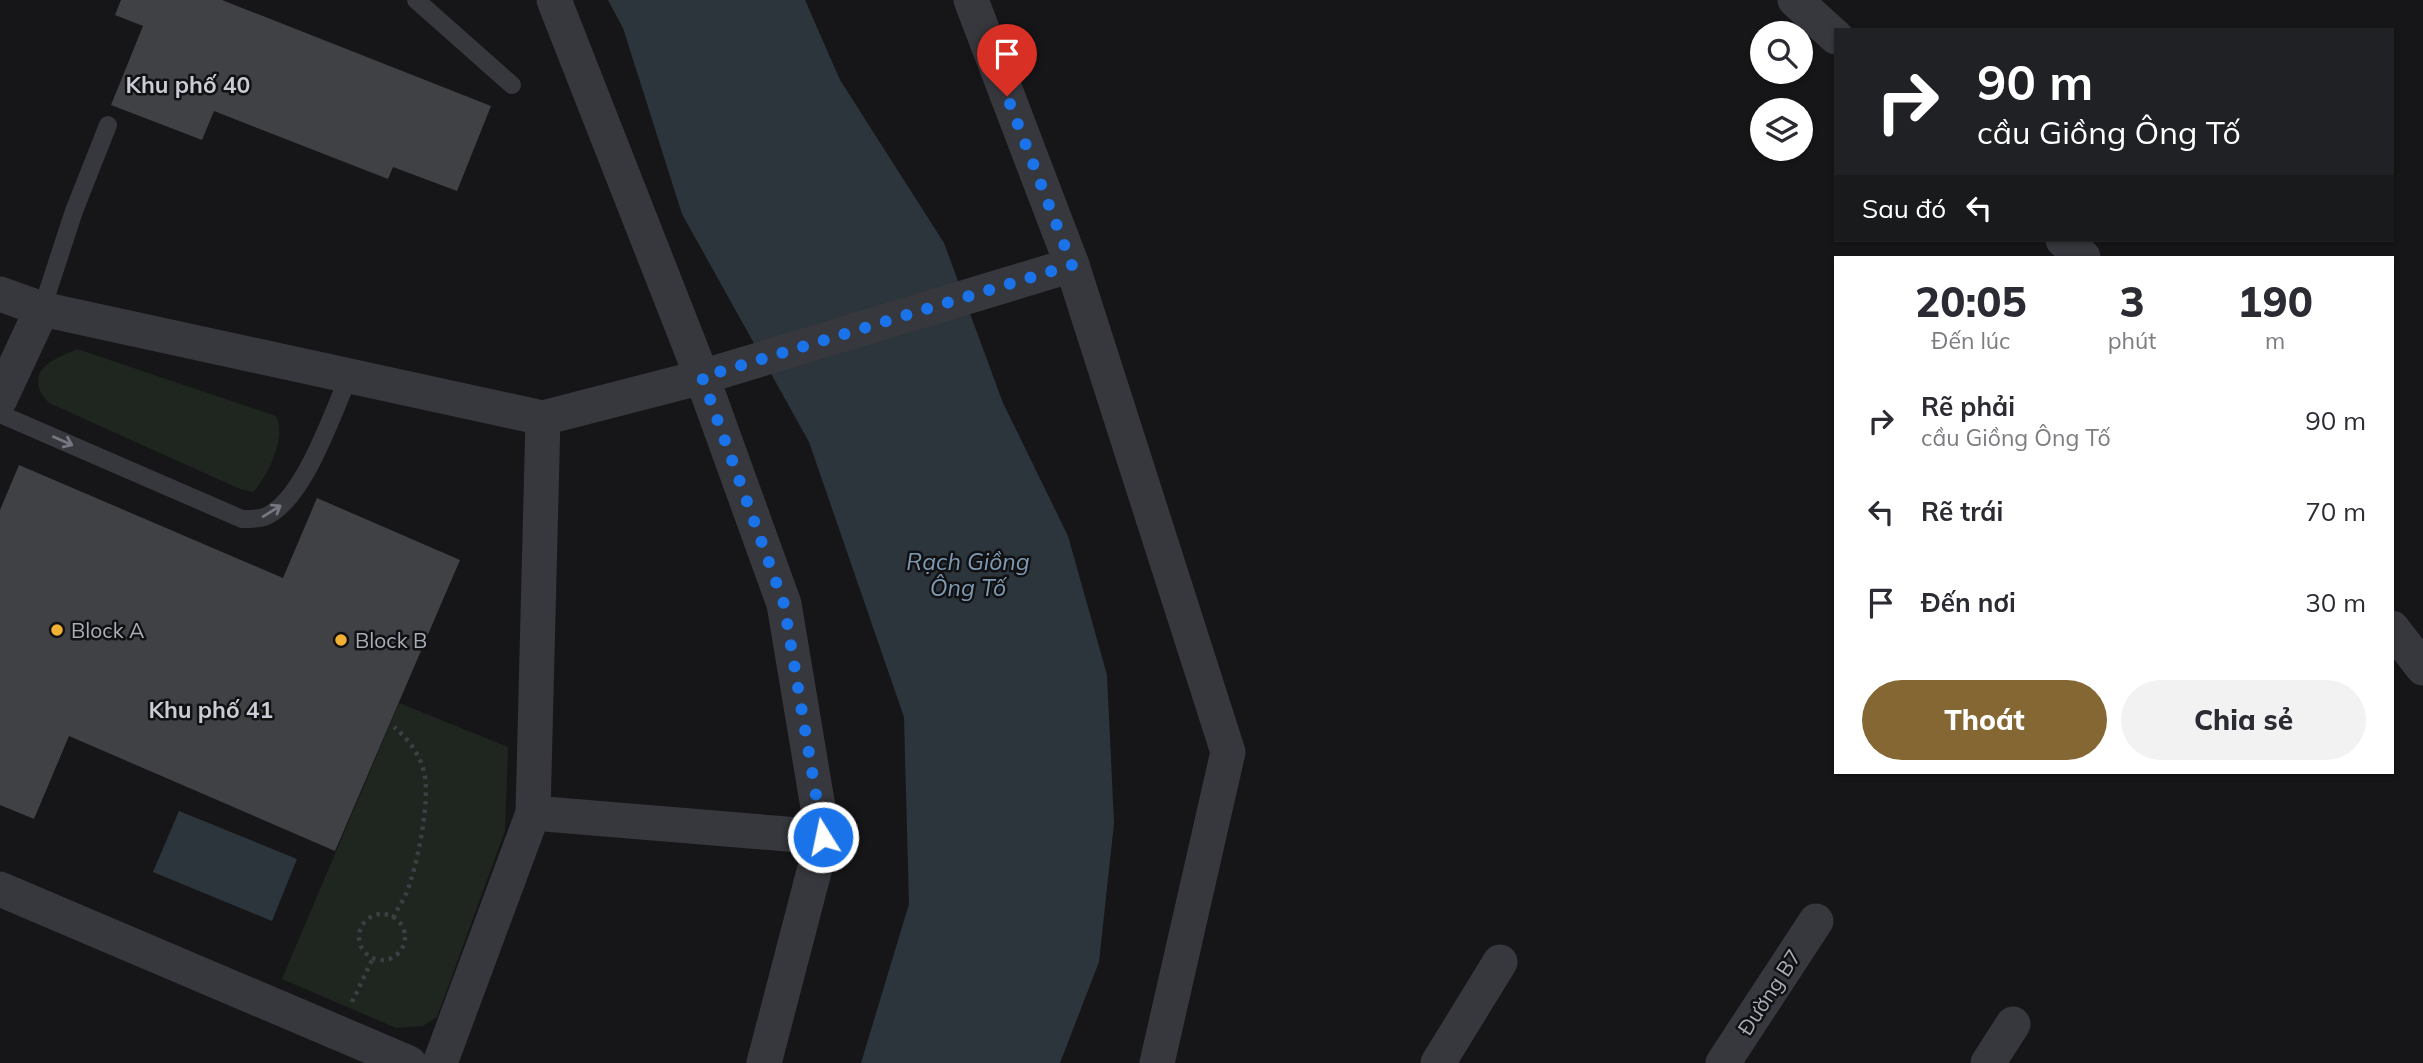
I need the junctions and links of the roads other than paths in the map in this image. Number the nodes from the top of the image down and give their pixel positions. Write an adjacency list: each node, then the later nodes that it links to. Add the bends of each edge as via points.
1 (416, 0): 6 (lane)
2 (554, 0): 14 (street)
3 (971, 0): 10 (street)
4 (1795, 0): 5 (street)
5 (1834, 35)
6 (512, 85)
7 (108, 125): 12 (lane)
8 (2065, 242): 9 (street)
9 (2082, 256)
10 (1072, 265): 14 (street); 29 (street, via 1228,752)
11 (0, 294): 12 (street)
12 (42, 309): 13 (street); 15 (street)
13 (349, 376): 16 (lane, one-way to 13, via 242,519 264,517 298,486); 17 (street)
14 (702, 377): 17 (street); 21 (street, via 784,604)
15 (0, 399)
16 (0, 414)
17 (543, 418): 20 (street)
18 (2394, 631): 19 (street)
19 (2423, 668)
20 (533, 813): 21 (street); 27 (street)
21 (823, 837): 28 (street)
22 (0, 889): 26 (street)
23 (1816, 921): 31 (street, Đường B7)
24 (1500, 962): 30 (street)
25 (2013, 1024): 32 (street)
26 (409, 1063)
27 (440, 1063)
28 (764, 1063)
29 (1157, 1063)
30 (1438, 1063)
31 (1723, 1063)
32 (1988, 1063)

